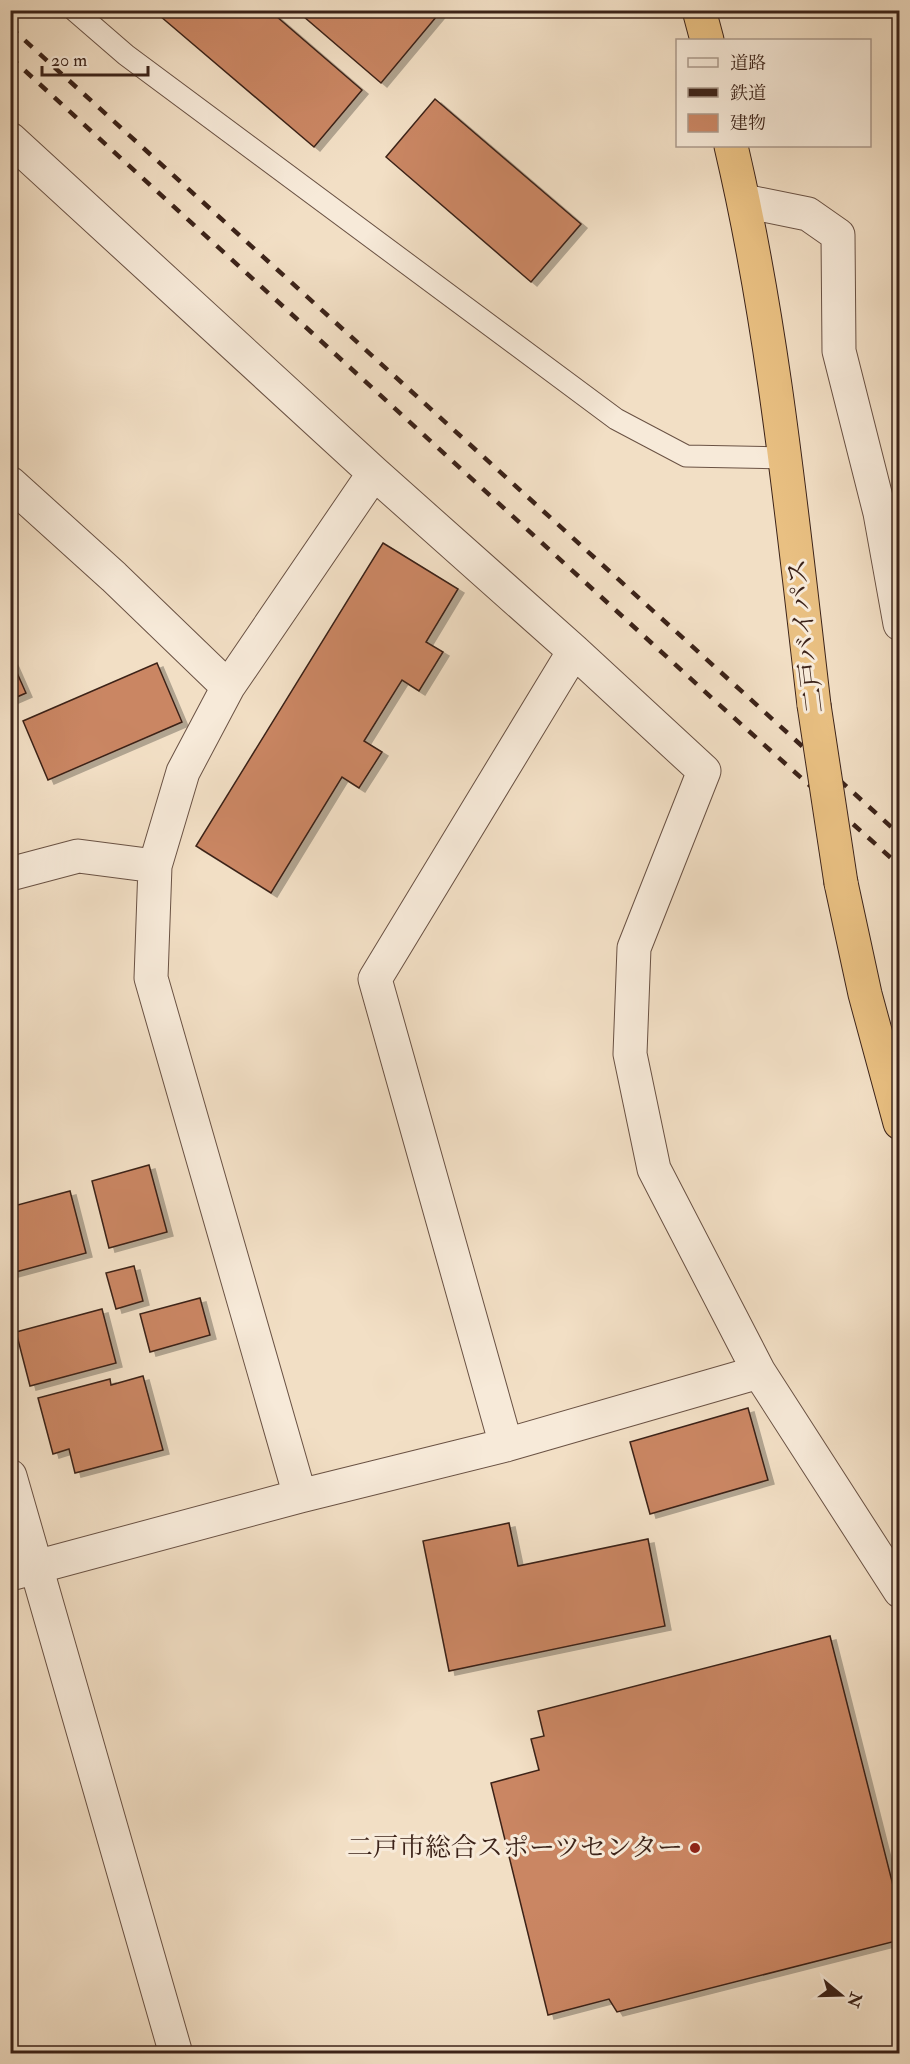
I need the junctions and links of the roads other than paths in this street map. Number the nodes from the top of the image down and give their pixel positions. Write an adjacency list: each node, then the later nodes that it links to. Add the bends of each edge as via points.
1 (74, 10): 7 (lane, via 172,90 616,419 686,456)
2 (699, 10): 3 (highway)
3 (707, 39)
4 (10, 139): 8 (street)
5 (731, 147): 6 (highway, 二戸バイパス)
6 (744, 201): 7 (highway, 二戸バイパス); 10 (street, via 808,214 838,235 840,351 880,513)
7 (785, 459): 15 (highway, 二戸バイパス, bridge, via 814,705 841,883 865,994)
8 (374, 473): 11 (street); 12 (street)
9 (10, 483): 12 (street)
10 (900, 624)
11 (574, 651): 16 (street, via 704,771 634,948 630,1054 654,1169); 17 (street, via 375,979)
12 (228, 687): 13 (street, via 183,772)
13 (155, 867): 14 (street, via 78,856); 19 (street, via 151,978)
14 (10, 874)
15 (900, 1123)
16 (759, 1372): 17 (street); 21 (street)
17 (506, 1445): 19 (street)
18 (10, 1476): 20 (street)
19 (300, 1496): 20 (street)
20 (23, 1570): 22 (street)
21 (900, 1591)
22 (176, 2054)

